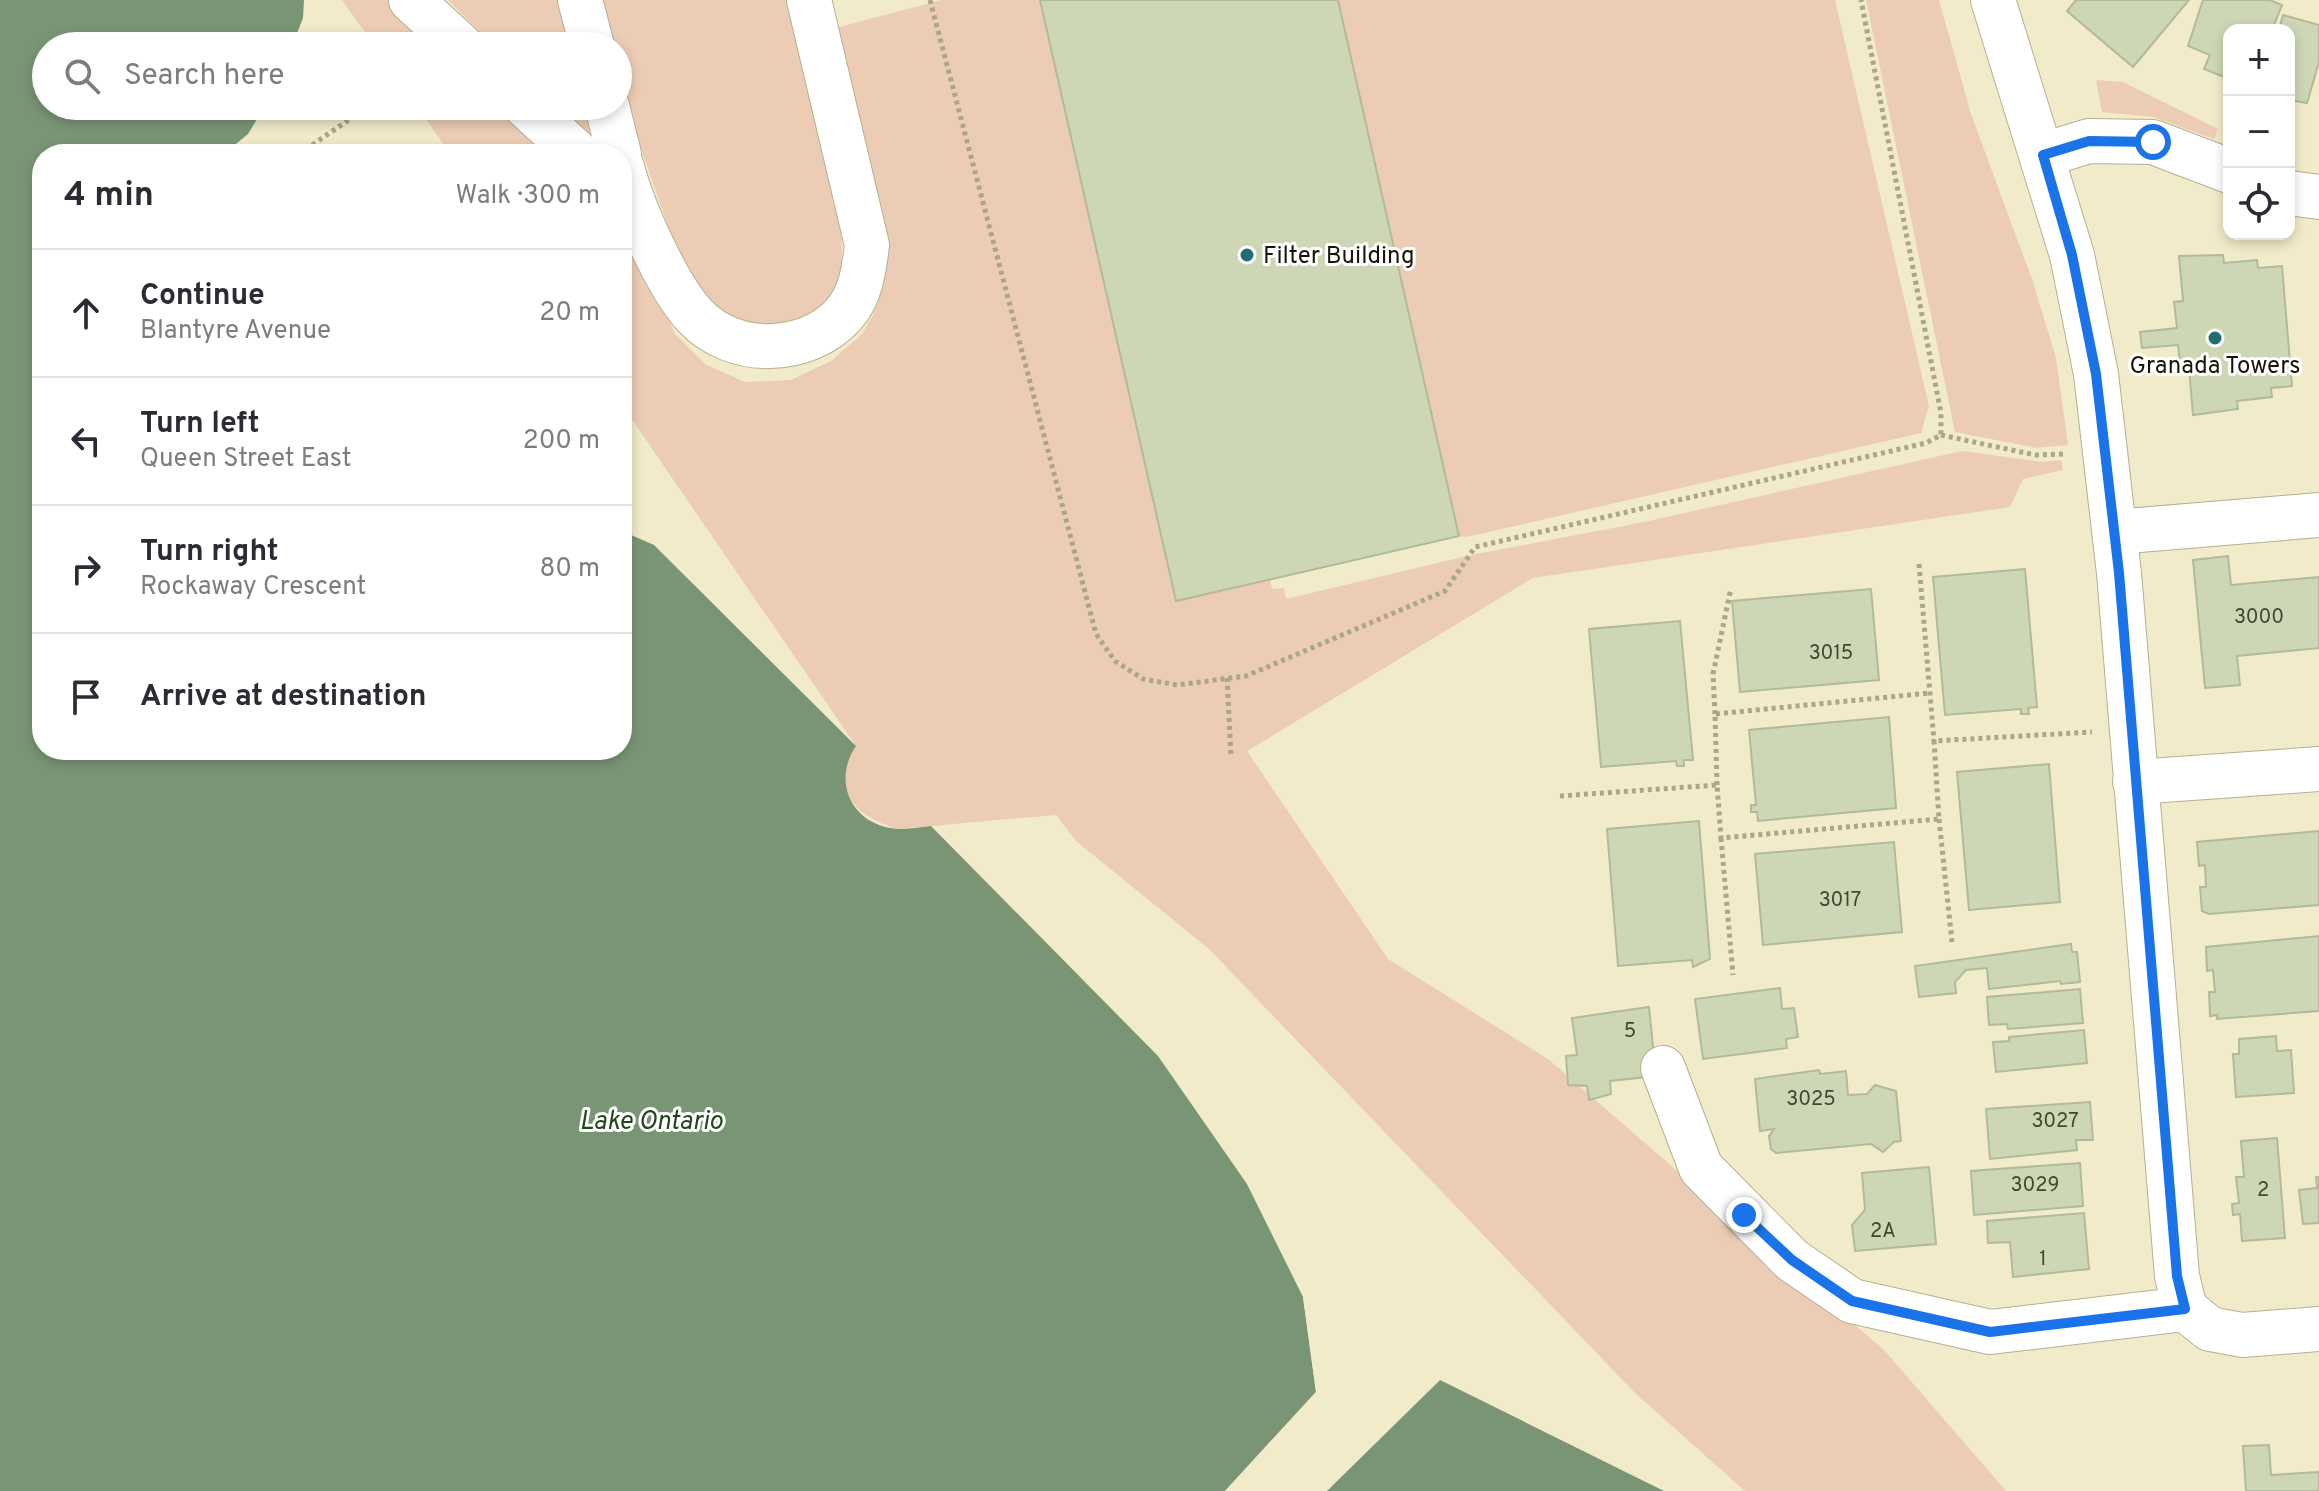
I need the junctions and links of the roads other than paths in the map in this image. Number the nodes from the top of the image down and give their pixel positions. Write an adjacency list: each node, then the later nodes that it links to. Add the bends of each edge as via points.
1 (411, 0): 5 (street)
2 (580, 0): 6 (street)
3 (809, 0): 13 (street, via 867,245 862,281 845,314 817,336 788,346 759,346 723,336 696,317 670,283)
4 (1993, 0): 11 (street)
5 (446, 32)
6 (588, 32)
7 (541, 120): 9 (street)
8 (610, 120): 10 (street)
9 (567, 144)
10 (616, 144)
11 (2043, 155): 12 (street, via 2089,141 2153,142); 17 (street, via 2072,255 2096,374)
12 (2223, 169)
13 (632, 192)
14 (2295, 194): 15 (street)
15 (2319, 197)
16 (2319, 515): 17 (street)
17 (2115, 532): 19 (street)
18 (2319, 769): 19 (street)
19 (2135, 782): 21 (street, via 2177,1276)
20 (1663, 1068): 21 (street, via 1701,1168 1792,1260 1852,1301 1990,1332)
21 (2185, 1309): 22 (street, via 2210,1329 2242,1335)
22 (2319, 1329)

